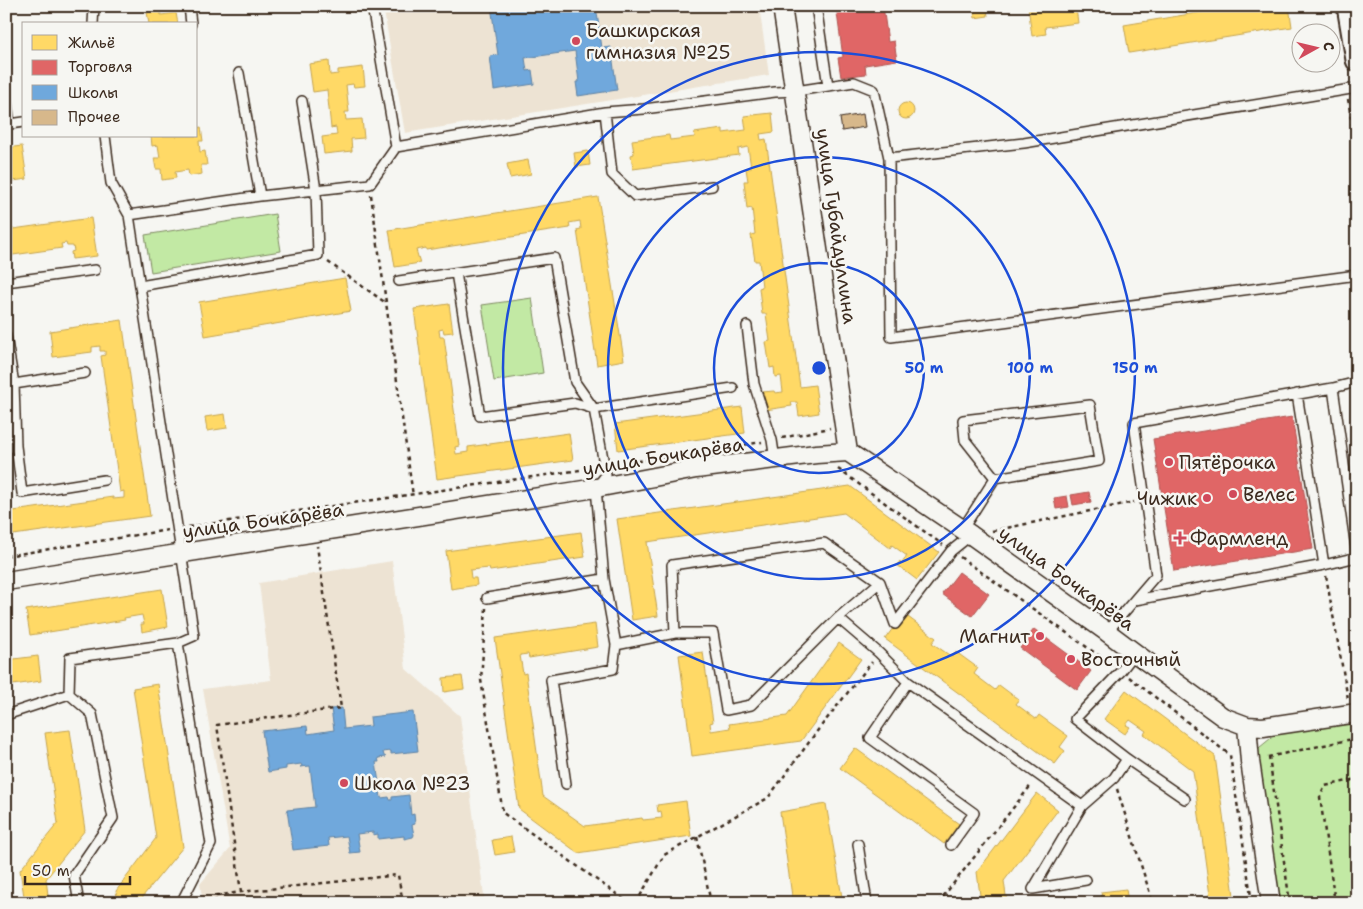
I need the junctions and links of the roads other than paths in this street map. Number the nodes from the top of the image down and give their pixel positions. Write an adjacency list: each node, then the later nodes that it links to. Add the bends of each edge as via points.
1 (94, 6): 7 (lane)
2 (189, 6): 8 (lane)
3 (372, 6): 20 (lane)
4 (782, 6): 13 (street, улица Губайдуллина)
5 (816, 6): 11 (lane)
6 (1348, 6): 9 (street)
7 (92, 22)
8 (191, 22)
9 (1357, 60)
10 (240, 73): 24 (lane)
11 (828, 86): 13 (lane); 21 (lane, via 854,82 874,90)
12 (1357, 88): 21 (lane, via 1024,143)
13 (796, 91): 16 (lane); 43 (street, улица Губайдуллина)
14 (6, 95): 18 (lane)
15 (302, 101): 23 (lane)
16 (605, 112): 20 (lane); 22 (lane, via 612,174 635,196)
17 (22, 122): 18 (lane)
18 (8, 124)
19 (105, 138): 25 (lane, via 110,183)
20 (396, 147): 23 (lane, via 370,184)
21 (889, 158): 28 (lane, via 891,337)
22 (712, 186)
23 (316, 190): 24 (lane); 31 (lane, via 318,255)
24 (260, 196): 25 (lane)
25 (129, 215): 31 (lane)
26 (95, 270): 30 (lane)
27 (456, 273): 29 (lane); 40 (lane, via 554,258 575,382); 40 (lane, via 480,416 576,402)
28 (1357, 275)
29 (399, 281)
30 (6, 282)
31 (140, 286): 49 (lane)
32 (747, 326): 44 (lane, via 754,384)
33 (6, 336): 36 (lane)
34 (85, 374): 36 (lane)
35 (1357, 382): 38 (lane)
36 (14, 384): 41 (lane)
37 (733, 388): 40 (lane)
38 (1332, 388): 39 (lane); 50 (lane)
39 (1297, 394): 51 (lane); 56 (lane, via 1134,423 1156,575)
40 (594, 409): 47 (lane, via 606,476)
41 (16, 446): 42 (lane); 46 (lane, via 22,493)
42 (6, 448)
43 (848, 452): 44 (street, улица Бочкарёва); 48 (street, улица Бочкарёва)
44 (775, 460): 47 (street, улица Бочкарёва, via 696,469)
45 (995, 478): 45 (lane, via 964,440 962,420 1090,405 1099,461); 48 (lane)
46 (104, 480)
47 (596, 488): 49 (street, улица Бочкарёва); 52 (lane)
48 (967, 532): 54 (lane, via 895,624); 58 (street, улица Бочкарёва)
49 (181, 553): 53 (street, улица Бочкарёва); 60 (lane, via 194,636)
50 (1357, 556): 51 (lane)
51 (1324, 565): 56 (lane)
52 (604, 579): 55 (lane); 61 (lane)
53 (6, 581)
54 (880, 582): 57 (lane); 59 (lane, via 824,543 672,565)
55 (487, 598)
56 (1135, 600): 58 (lane)
57 (838, 618): 59 (lane, via 751,705 726,710 713,633); 63 (lane)
58 (1107, 632): 62 (street, улица Бочкарёва)
59 (675, 633): 61 (lane)
60 (178, 643): 64 (lane, via 70,658); 76 (lane, via 211,844)
61 (616, 645): 69 (lane, via 613,669 551,680)
62 (1135, 654): 67 (street, улица Бочкарёва, via 1223,717); 68 (lane, via 1075,720)
63 (908, 682): 71 (lane); 73 (lane, via 870,738 974,813)
64 (69, 694): 66 (lane); 75 (lane, via 92,714 113,818 74,875)
65 (1354, 713): 67 (street, via 1263,727)
66 (6, 715)
67 (1247, 726): 78 (street)
68 (1127, 759): 70 (lane); 71 (lane, via 1114,778)
69 (566, 784)
70 (1185, 799)
71 (1082, 806): 74 (lane, via 1033,888)
72 (858, 844): 77 (lane)
73 (951, 845)
74 (1086, 880)
75 (79, 903)
76 (181, 903)
77 (868, 903)
78 (1271, 903)

